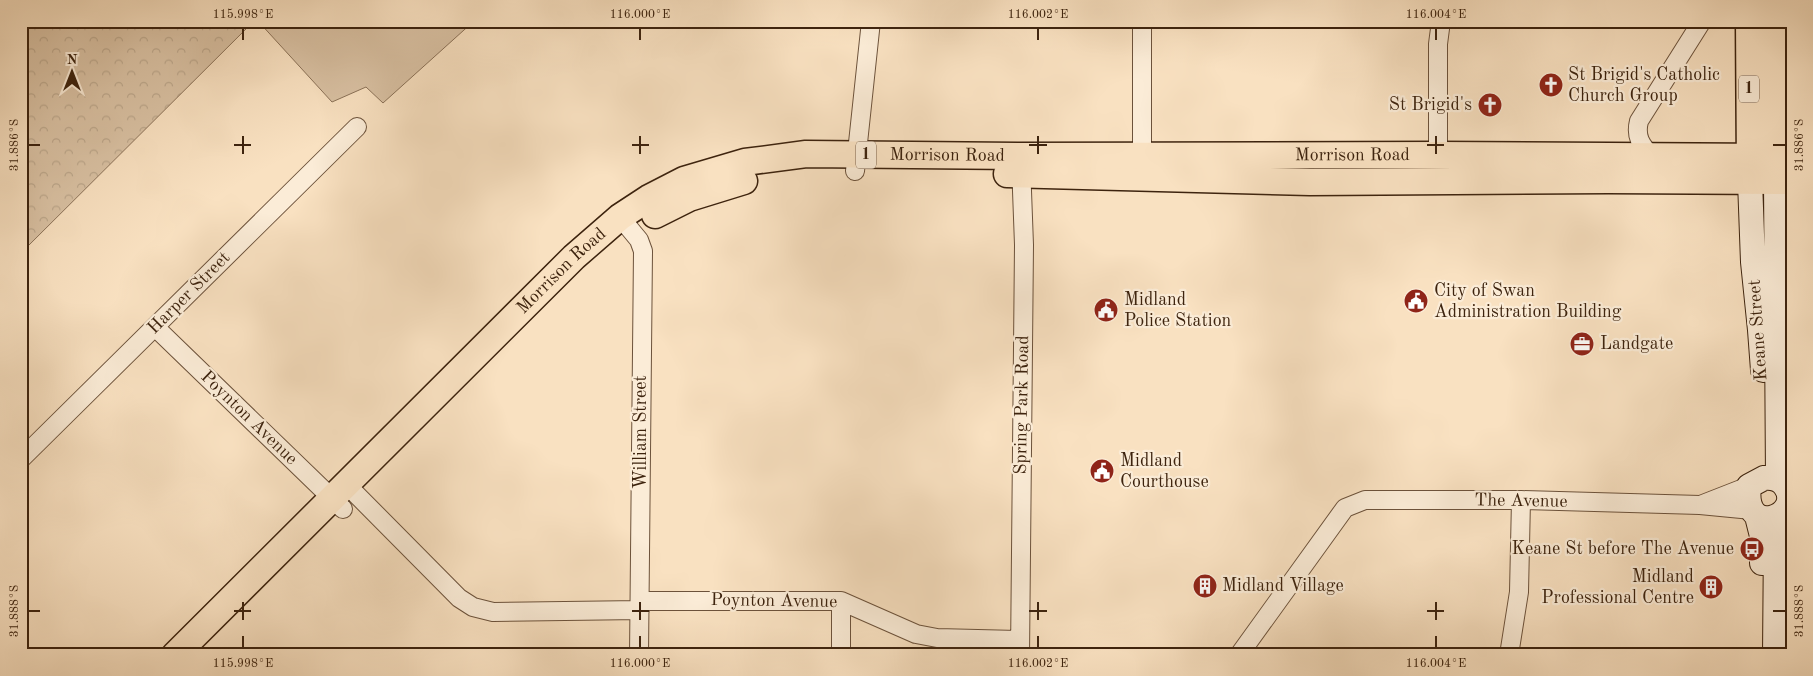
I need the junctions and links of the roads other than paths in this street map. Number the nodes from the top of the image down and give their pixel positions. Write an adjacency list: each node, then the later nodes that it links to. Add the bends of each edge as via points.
1 (871, 21): 10 (street)
2 (1142, 21): 12 (street)
3 (1441, 21): 8 (street)
4 (1702, 21): 9 (street, via 1638,121 1639,141)
5 (1749, 21): 13 (main road, 1)
6 (1775, 21): 13 (main road, 1)
7 (357, 127): 15 (street, Harper Street)
8 (1438, 155): 9 (main road, Morrison Road / 1); 12 (main road, Morrison Road / 1)
9 (1652, 157): 13 (main road, Morrison Road / 1)
10 (856, 163): 11 (main road, Morrison Road / 1); 14 (main road, Morrison Road / 1, via 747,180)
11 (1021, 165): 12 (main road, Morrison Road / 1); 24 (street, Spring Park Road, via 1024,244)
12 (1142, 166): 13 (main road, Morrison Road / 1, via 1310,182 1608,180)
13 (1772, 169): 17 (street, Keane Street, via 1753,262 1763,360 1763,463)
14 (626, 223): 18 (main road, Morrison Road / 1, via 586,271); 23 (street, William Street, via 643,251)
15 (155, 327): 16 (street, Harper Street); 18 (street, Poynton Avenue)
16 (21, 459)
17 (1778, 495): 20 (street, The Avenue); 21 (street, via 1769,519); 32 (street, Keane Street)
18 (345, 496): 23 (street, Poynton Avenue, via 473,607 493,612); 25 (main road, Morrison Road / 1); 26 (main road, Morrison Road / 1)
19 (1521, 500): 20 (street, The Avenue); 29 (street, The Avenue, via 1365,500 1345,508); 30 (street, via 1519,592)
20 (1700, 505): 21 (street, The Avenue)
21 (1754, 513): 31 (street, via 1762,536)
22 (841, 601): 23 (street, Poynton Avenue); 24 (street, Poynton Avenue, via 916,634); 28 (street)
23 (640, 605): 27 (street, William Street)
24 (1020, 647)
25 (174, 655)
26 (197, 655)
27 (639, 655)
28 (841, 655)
29 (1239, 655)
30 (1510, 655)
31 (1761, 655)
32 (1774, 655)

